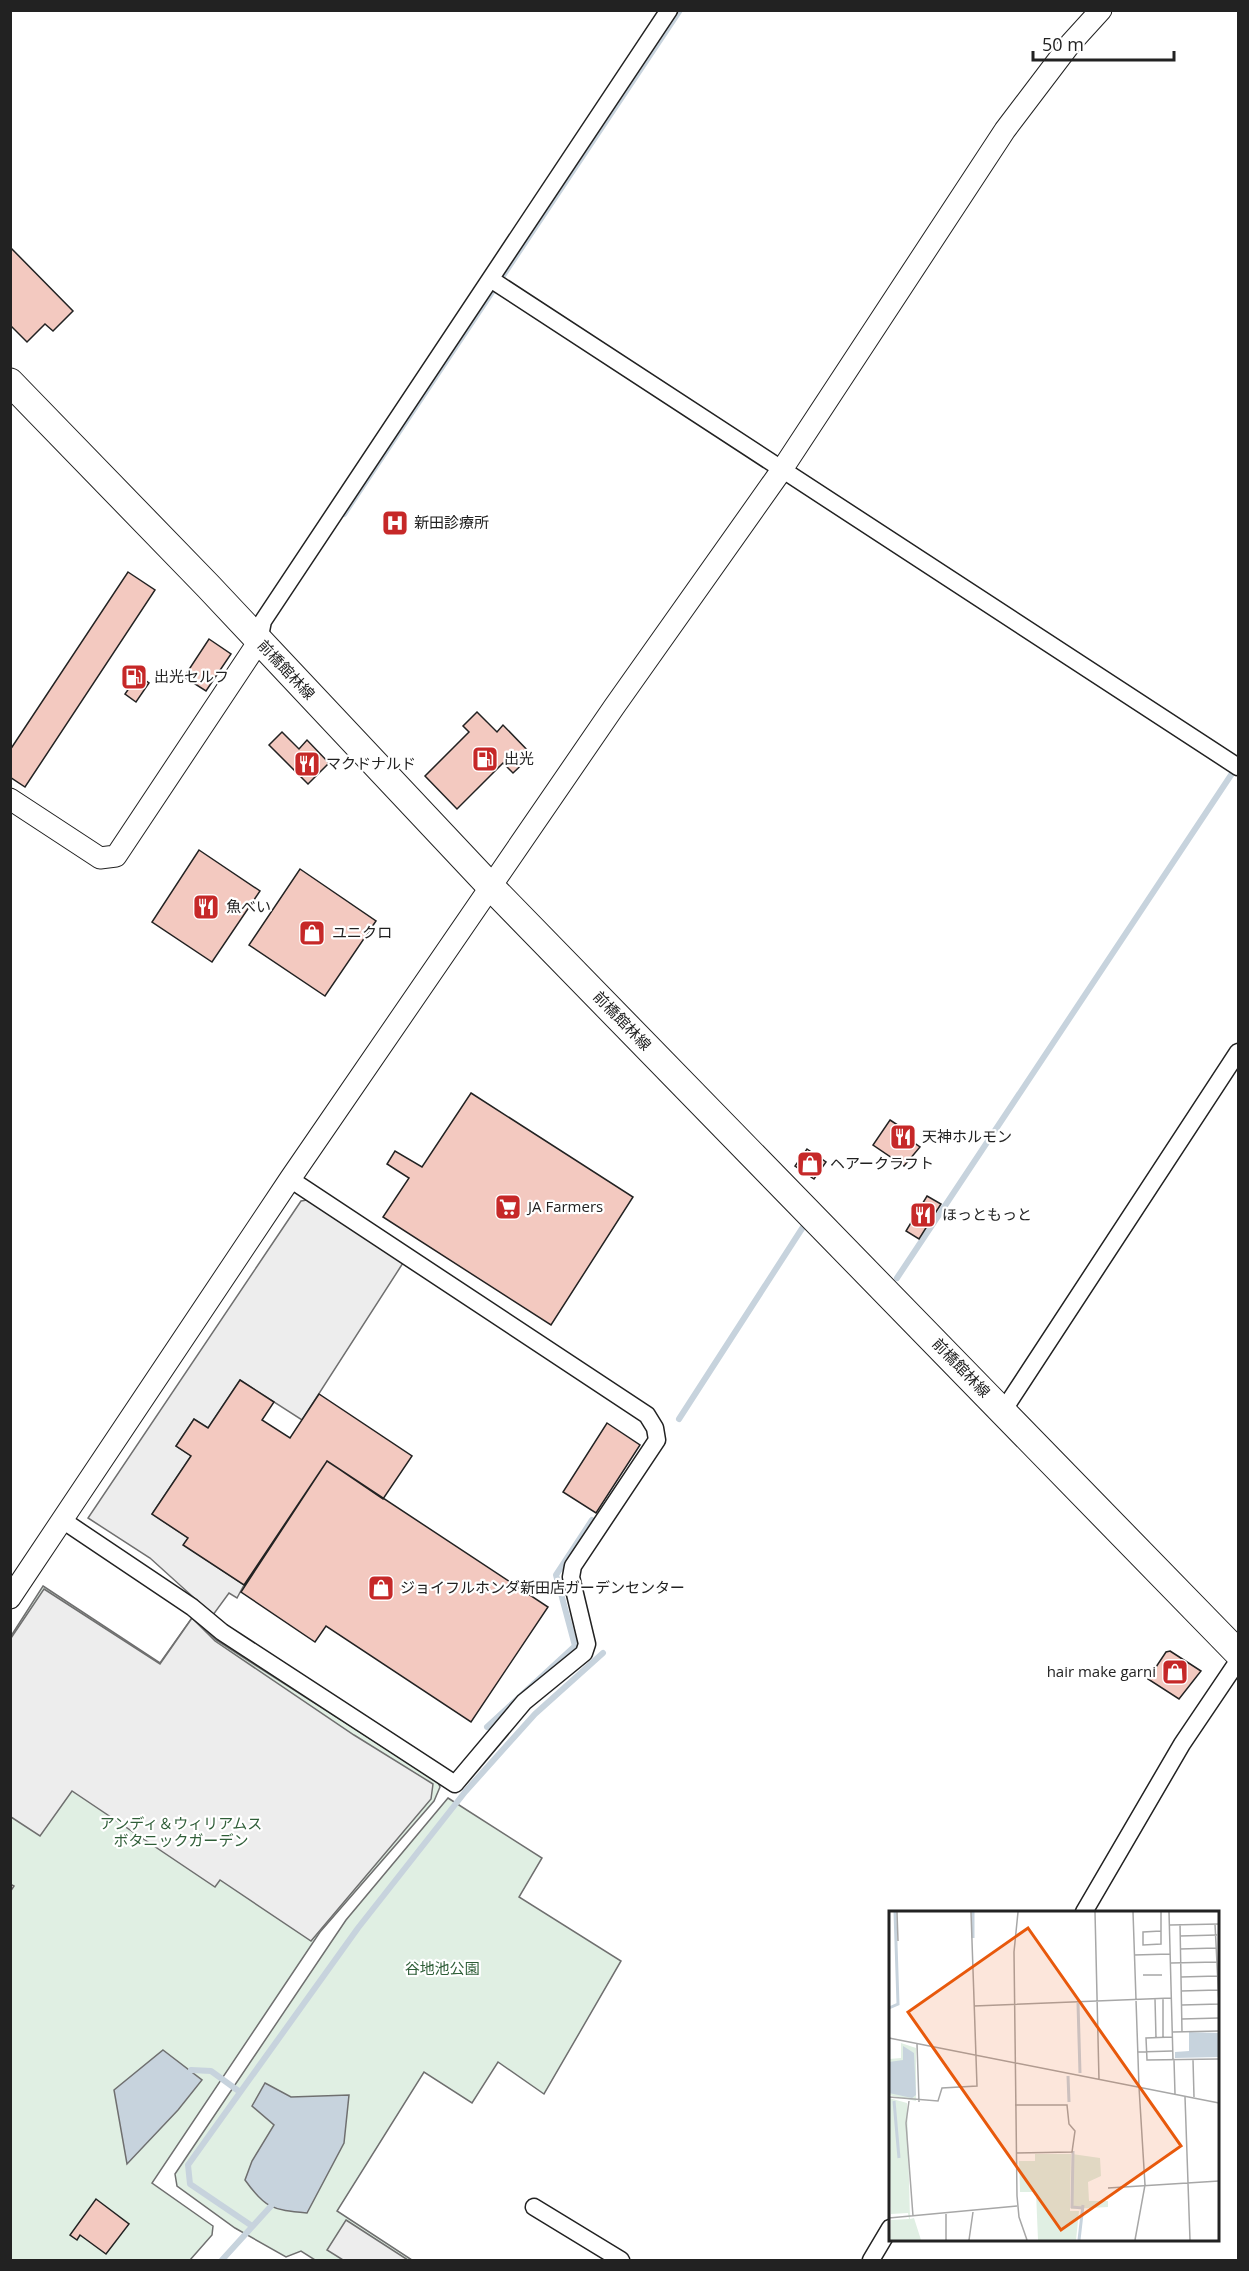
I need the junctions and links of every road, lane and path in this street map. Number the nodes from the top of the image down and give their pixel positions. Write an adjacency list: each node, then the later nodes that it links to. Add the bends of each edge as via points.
1 (669, 10): 3 (street)
2 (1101, 10): 5 (street, via 1005,130)
3 (492, 280): 5 (street); 6 (street, via 263,621)
4 (10, 382): 6 (main road, 前橋館林線)
5 (781, 471): 7 (street); 9 (street)
6 (259, 641): 8 (street, via 116,856 100,858); 9 (main road, 前橋館林線)
7 (1239, 767)
8 (10, 799)
9 (492, 888): 11 (street); 12 (main road, 前橋館林線)
10 (1239, 1052): 12 (street)
11 (290, 1179): 13 (street); 13 (street, via 647,1415 657,1440 573,1566 571,1577 587,1644 584,1653 524,1702 455,1784 222,1632 192,1607)
12 (1003, 1411): 15 (main road, 前橋館林線)
13 (61, 1519): 14 (street)
14 (10, 1598)
15 (1239, 1653)
16 (1239, 1660): 17 (street, via 1182,1744)
17 (1085, 1911)
18 (534, 2207): 20 (street)
19 (889, 2231): 21 (street)
20 (621, 2260)
21 (871, 2260)

